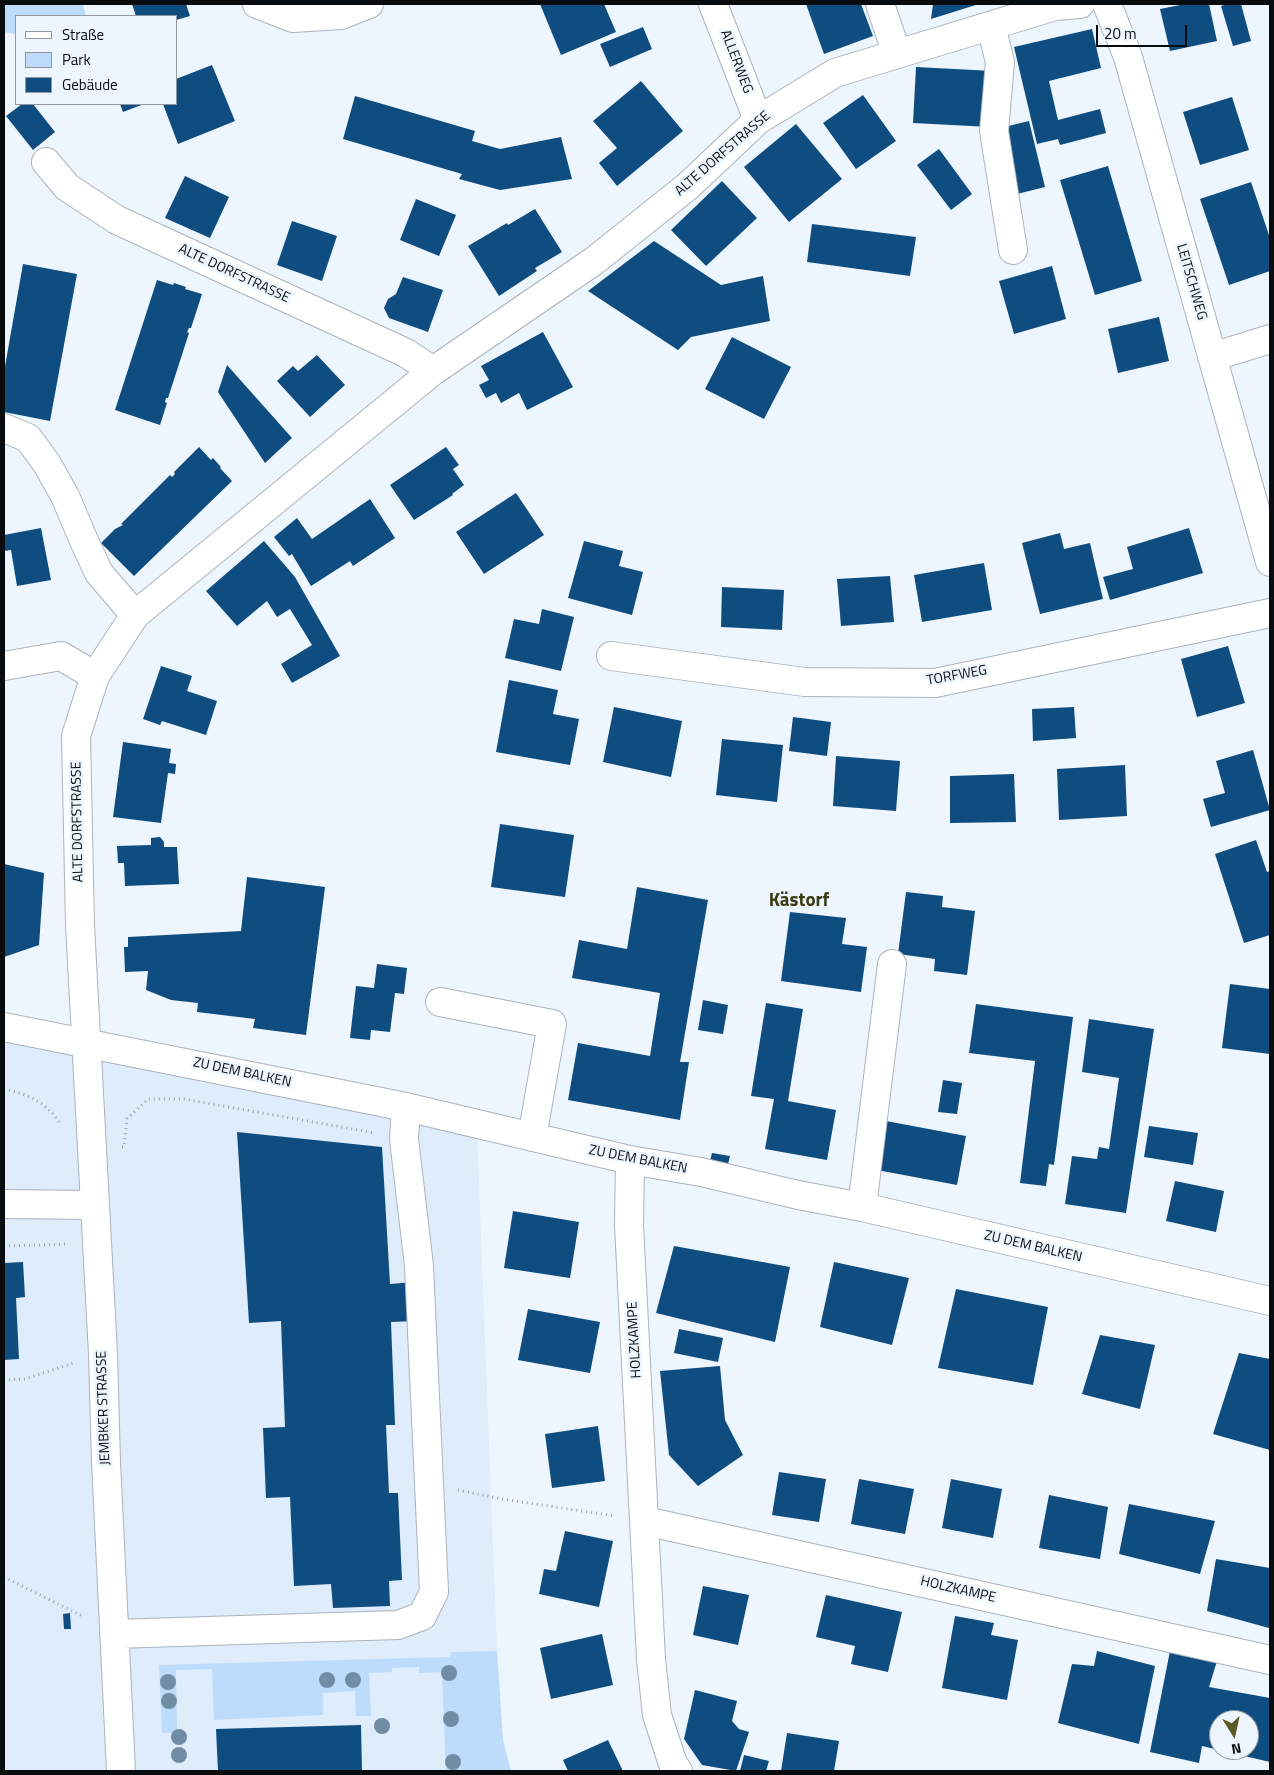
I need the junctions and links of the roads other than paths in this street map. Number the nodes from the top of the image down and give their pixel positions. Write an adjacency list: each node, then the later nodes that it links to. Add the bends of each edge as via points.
1 (257, 4): 2 (street, via 293,18 341,15)
2 (369, 4)
3 (713, 4): 9 (street, ALLERWEG)
4 (880, 4): 8 (street)
5 (1080, 4): 7 (street, ALTE DORFSTRASSE, via 1055,6)
6 (1107, 4): 13 (street, LEITSCHWEG, via 1128,57)
7 (991, 26): 8 (street, ALTE DORFSTRASSE); 11 (street, via 1000,62 994,132)
8 (897, 54): 9 (street, ALTE DORFSTRASSE, via 834,73)
9 (758, 120): 14 (street, ALTE DORFSTRASSE, via 688,186 594,261)
10 (46, 162): 14 (street, ALTE DORFSTRASSE, via 67,187 117,220 406,353)
11 (1013, 250)
12 (1270, 340): 13 (street)
13 (1212, 357): 16 (street, LEITSCHWEG)
14 (433, 371): 18 (street, ALTE DORFSTRASSE)
15 (4, 428): 18 (street, via 28,438 47,464 99,573)
16 (1270, 562)
17 (1270, 614): 19 (street, TORFWEG, via 935,682 805,682)
18 (135, 616): 21 (street, ALTE DORFSTRASSE)
19 (611, 656)
20 (4, 666): 21 (street, via 60,656)
21 (95, 676): 25 (street, ALTE DORFSTRASSE, via 76,736)
22 (892, 964): 31 (street)
23 (440, 1002): 27 (street, via 552,1024)
24 (4, 1027): 25 (street, ZU DEM BALKEN)
25 (86, 1044): 26 (street, ZU DEM BALKEN); 30 (street, JEMBKER STRASSE)
26 (406, 1107): 27 (street, ZU DEM BALKEN); 34 (street, via 404,1139 419,1266 434,1592 422,1616 398,1625)
27 (532, 1137): 28 (street, ZU DEM BALKEN)
28 (630, 1160): 31 (street, ZU DEM BALKEN); 33 (street, HOLZKAMPE, via 629,1225)
29 (4, 1204): 30 (street)
30 (94, 1205): 34 (street, JEMBKER STRASSE)
31 (862, 1207): 32 (street, ZU DEM BALKEN)
32 (1270, 1301)
33 (645, 1521): 35 (street, HOLZKAMPE); 37 (street, HOLZKAMPE, via 651,1659 657,1715)
34 (114, 1634): 36 (street, JEMBKER STRASSE)
35 (1270, 1660)
36 (121, 1771)
37 (678, 1771)

